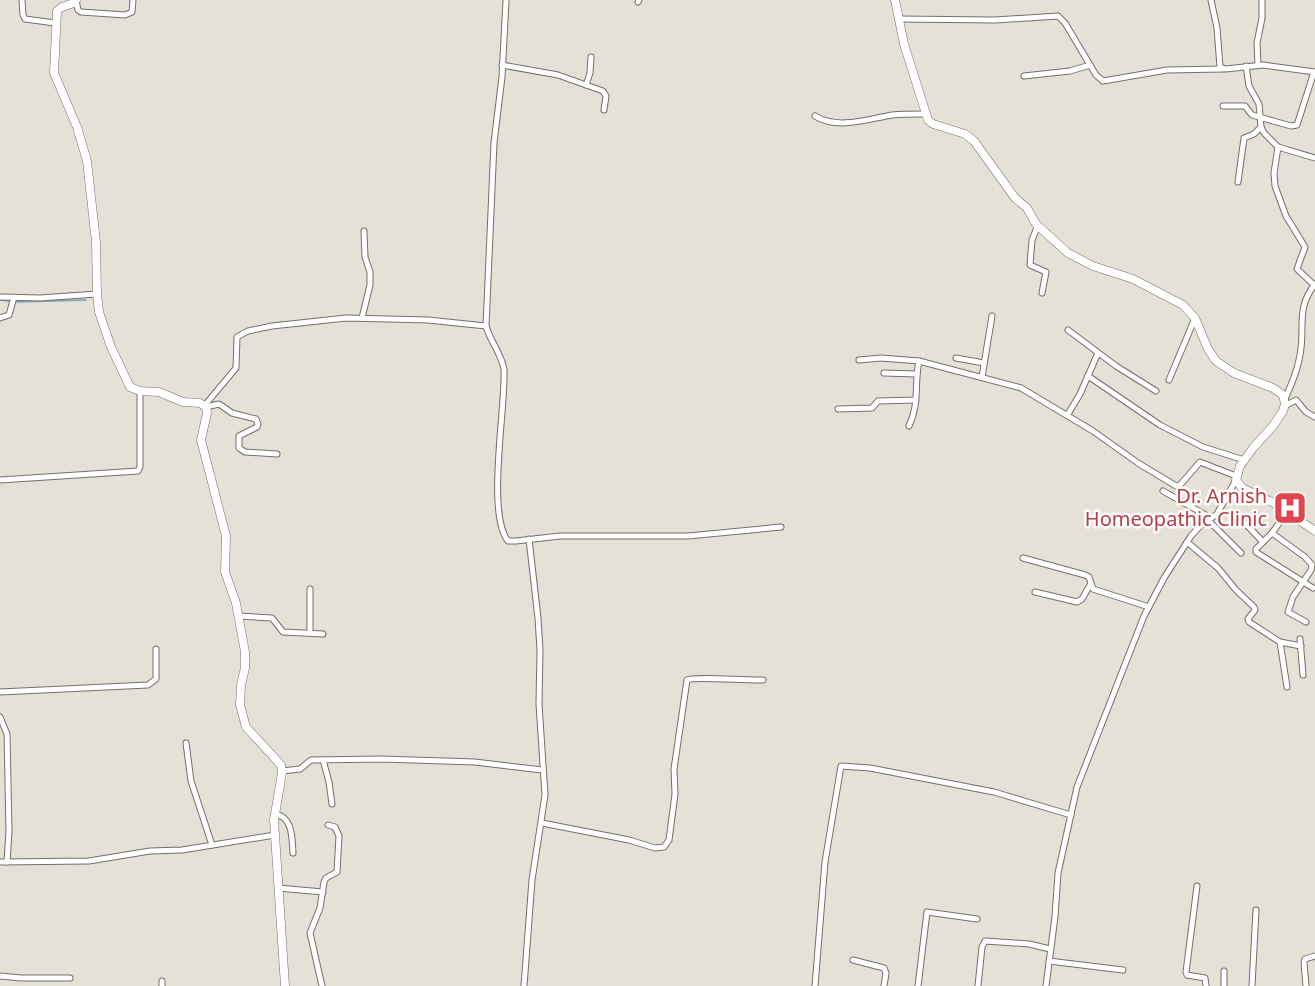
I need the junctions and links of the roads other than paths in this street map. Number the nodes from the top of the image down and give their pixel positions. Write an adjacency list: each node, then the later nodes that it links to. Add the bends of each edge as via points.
1 (22, 0): 9 (street, via 25,19)
2 (76, 0): 3 (street, via 81,12 125,15 132,12); 9 (street, via 59,9)
3 (133, 0)
4 (506, 0): 11 (street)
5 (895, 0): 8 (street)
6 (1211, 0): 15 (street, via 1219,64)
7 (1262, 0): 13 (street)
8 (898, 19): 12 (street, via 1058,16); 21 (street)
9 (56, 22): 32 (street, via 54,73 87,160)
10 (591, 57): 18 (street)
11 (502, 65): 18 (street, via 558,75); 39 (street, via 494,143)
12 (1090, 65): 15 (street, via 1103,81 1167,70); 17 (street)
13 (1258, 65): 14 (street); 16 (street)
14 (1246, 66): 15 (street); 23 (street)
15 (1224, 69)
16 (1315, 72): 23 (street, via 1297,125)
17 (1024, 76)
18 (586, 85): 20 (street, via 605,93)
19 (1223, 106): 23 (street, via 1245,106 1250,114)
20 (604, 111)
21 (925, 114): 22 (street, via 831,122); 28 (street, via 933,124 965,134 974,141)
22 (815, 116)
23 (1260, 116): 24 (street)
24 (1261, 127): 25 (street); 27 (street, via 1244,138)
25 (1278, 147): 26 (street); 30 (street, via 1275,186 1288,220 1305,247 1296,268)
26 (1315, 158)
27 (1238, 182)
28 (1038, 225): 31 (street, via 1030,265 1046,272); 38 (street, via 1076,258 1143,284 1183,305)
29 (364, 231): 37 (street, via 370,285)
30 (1315, 284): 54 (street, via 1302,310 1300,357)
31 (1042, 293)
32 (97, 294): 34 (street); 51 (street, via 99,312 127,385)
33 (0, 297): 34 (street)
34 (13, 300): 36 (street, via 9,315)
35 (992, 316): 45 (street)
36 (0, 318)
37 (362, 318): 39 (street); 55 (street, via 281,324 241,334 236,339 236,368)
38 (1195, 318): 50 (street); 54 (street, via 1216,361 1234,373 1273,388)
39 (486, 326): 73 (street, via 504,369 497,486 501,523 508,541)
40 (1068, 330): 41 (street)
41 (1098, 353): 48 (street); 52 (street)
42 (956, 358): 45 (street)
43 (859, 360): 44 (street)
44 (919, 361): 47 (street); 49 (street)
45 (984, 363): 49 (street)
46 (884, 373): 47 (street)
47 (916, 374): 53 (street)
48 (1088, 376): 57 (street); 61 (street, via 1168,429 1203,447)
49 (982, 377): 57 (street, via 1021,388)
50 (1169, 380)
51 (140, 391): 55 (street, via 159,392); 63 (street, via 138,471)
52 (1156, 391)
53 (916, 400): 56 (street, via 878,400 872,408); 59 (street)
54 (1285, 403): 58 (street, via 1296,400); 61 (street, via 1276,423)
55 (206, 406): 60 (street, via 219,404 232,413 256,419 257,427 239,436 239,448 245,452); 84 (street, via 201,440 226,536 225,572)
56 (838, 409)
57 (1068, 414): 64 (street)
58 (1315, 417)
59 (909, 426)
60 (277, 454)
61 (1244, 460): 62 (street)
62 (1236, 478): 64 (street, via 1200,462); 67 (street, via 1242,488); 68 (street, via 1220,509)
63 (0, 480)
64 (1178, 486): 66 (street)
65 (1163, 491): 66 (street)
66 (1172, 496): 68 (street)
67 (1287, 512): 71 (street); 72 (street)
68 (1210, 519): 74 (street); 76 (street)
69 (1242, 520): 75 (street)
70 (781, 527): 73 (street, via 688,536)
71 (1315, 531)
72 (1272, 533): 75 (street); 78 (street, via 1312,564)
73 (529, 539): 101 (street, via 540,650)
74 (1187, 542): 83 (street); 89 (street, via 1254,607 1249,622)
75 (1263, 542): 78 (street, via 1257,553)
76 (1241, 553)
77 (1023, 558): 79 (street, via 1085,575)
78 (1303, 582): 80 (street); 85 (street, via 1288,612)
79 (1090, 585): 82 (street, via 1077,602); 83 (street)
80 (1312, 588)
81 (310, 589): 86 (street)
82 (1035, 592)
83 (1149, 607): 105 (street, via 1081,775)
84 (239, 616): 86 (street, via 268,617 283,632); 102 (street, via 245,652 240,705 243,721 276,758)
85 (1306, 622)
86 (310, 633): 87 (street)
87 (323, 634)
88 (1300, 639): 90 (street)
89 (1280, 642): 90 (street); 94 (street)
90 (1301, 646): 92 (street)
91 (156, 649): 95 (street, via 156,679 148,685)
92 (1303, 675)
93 (763, 680): 106 (street, via 687,680 669,840 664,847)
94 (1287, 687)
95 (0, 692)
96 (0, 717): 98 (street, via 7,734)
97 (186, 743): 109 (street, via 191,781)
98 (8, 758): 99 (street); 112 (street)
99 (0, 759)
100 (323, 760): 101 (street, via 434,759); 102 (street); 103 (street)
101 (542, 770): 106 (street)
102 (282, 771): 104 (street)
103 (332, 804)
104 (275, 814): 108 (street); 110 (street, via 287,821)
105 (1071, 814): 118 (street, via 1059,864); 129 (street, via 994,792 841,766 825,862)
106 (542, 824): 128 (street, via 532,880)
107 (328, 825): 115 (street, via 335,827 339,836 337,872 326,878)
108 (275, 835): 109 (street); 114 (street)
109 (212, 845): 112 (street, via 89,861)
110 (293, 853)
111 (0, 862): 112 (street)
112 (7, 862)
113 (1197, 886): 134 (street, via 1186,972 1205,978)
114 (278, 888): 115 (street); 126 (street)
115 (323, 892): 127 (street, via 310,933)
116 (1256, 910): 136 (street)
117 (977, 919): 131 (street, via 927,912)
118 (1050, 949): 121 (street); 132 (street, via 985,941)
119 (1315, 956): 137 (street, via 1304,962)
120 (853, 960): 130 (street, via 884,968)
121 (1049, 961): 122 (street); 133 (street)
122 (1123, 970)
123 (1224, 970): 135 (street)
124 (0, 976): 125 (street)
125 (70, 978)
126 (285, 986)
127 (322, 986)
128 (524, 986)
129 (815, 986)
130 (884, 986)
131 (918, 986)
132 (978, 986)
133 (1046, 986)
134 (1206, 986)
135 (1224, 986)
136 (1252, 986)
137 (1306, 986)

